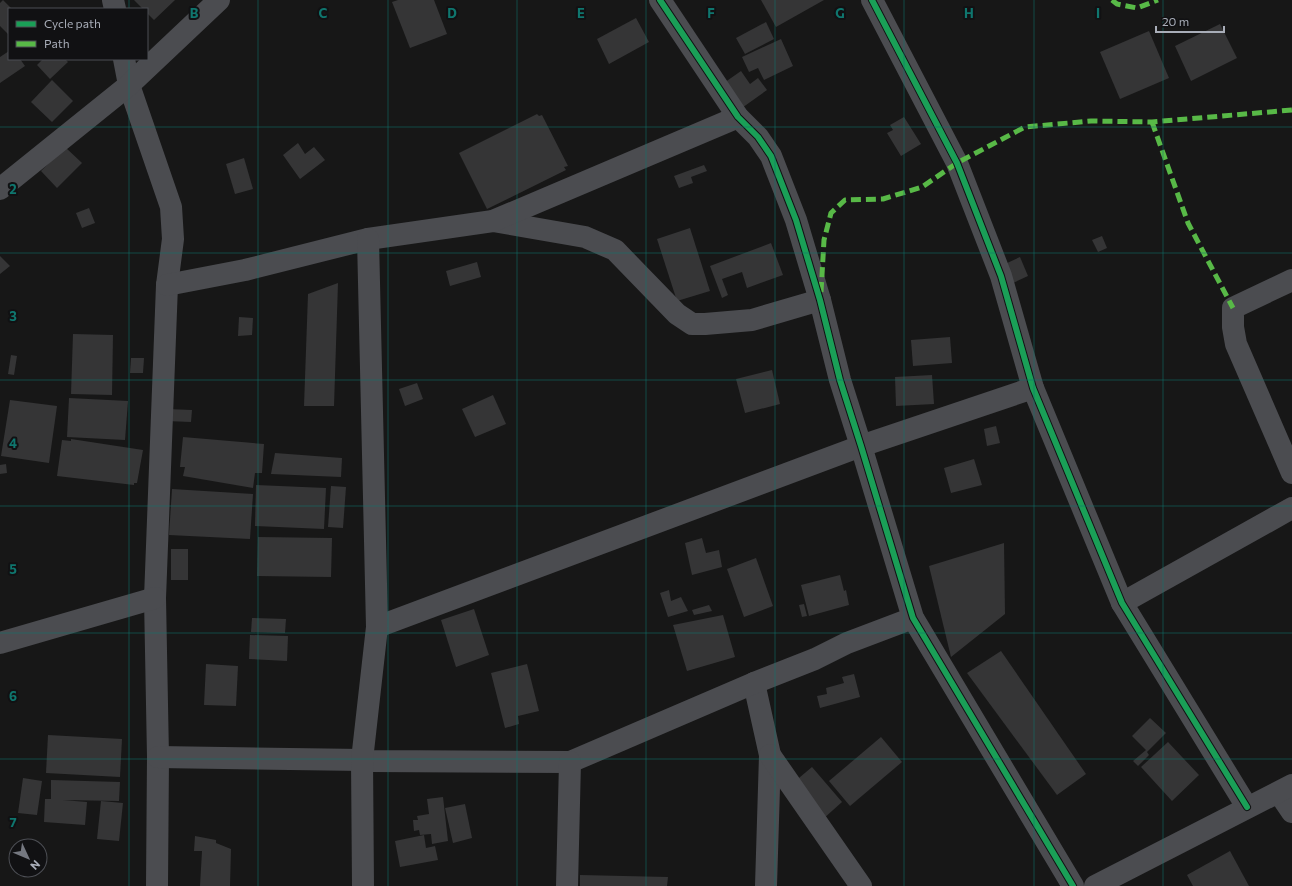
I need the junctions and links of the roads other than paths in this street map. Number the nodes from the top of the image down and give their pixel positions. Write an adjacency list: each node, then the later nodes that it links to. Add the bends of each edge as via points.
1 (219, 0): 5 (street)
2 (660, 0): 6 (street)
3 (872, 0): 13 (street, via 957,163 1001,276)
4 (124, 60): 5 (street)
5 (129, 85): 7 (street); 11 (street, via 172,207 173,239)
6 (738, 117): 8 (street); 12 (street, via 771,156 796,220)
7 (0, 189)
8 (493, 221): 9 (street); 12 (street, via 585,237 615,250 677,314 692,324 752,320)
9 (368, 239): 11 (street, via 245,270); 20 (street)
10 (1292, 280): 15 (street, via 1233,308 1236,344)
11 (167, 285): 17 (street)
12 (820, 300): 14 (street, via 840,380)
13 (1033, 388): 14 (street); 18 (street)
14 (861, 446): 19 (street); 20 (street)
15 (1292, 473)
16 (1292, 508): 18 (street)
17 (155, 598): 21 (street); 24 (street)
18 (1122, 603): 28 (street)
19 (913, 618): 22 (street); 35 (street)
20 (377, 627): 25 (street)
21 (0, 643)
22 (754, 683): 23 (street); 26 (street)
23 (770, 755): 33 (street); 34 (street)
24 (158, 757): 25 (street); 30 (street)
25 (362, 760): 26 (street); 31 (street)
26 (570, 762): 32 (street)
27 (1285, 789): 28 (street); 29 (street)
28 (1247, 807): 36 (street)
29 (1292, 812)
30 (156, 886)
31 (363, 886)
32 (567, 886)
33 (766, 886)
34 (861, 886)
35 (1073, 886)
36 (1095, 886)

